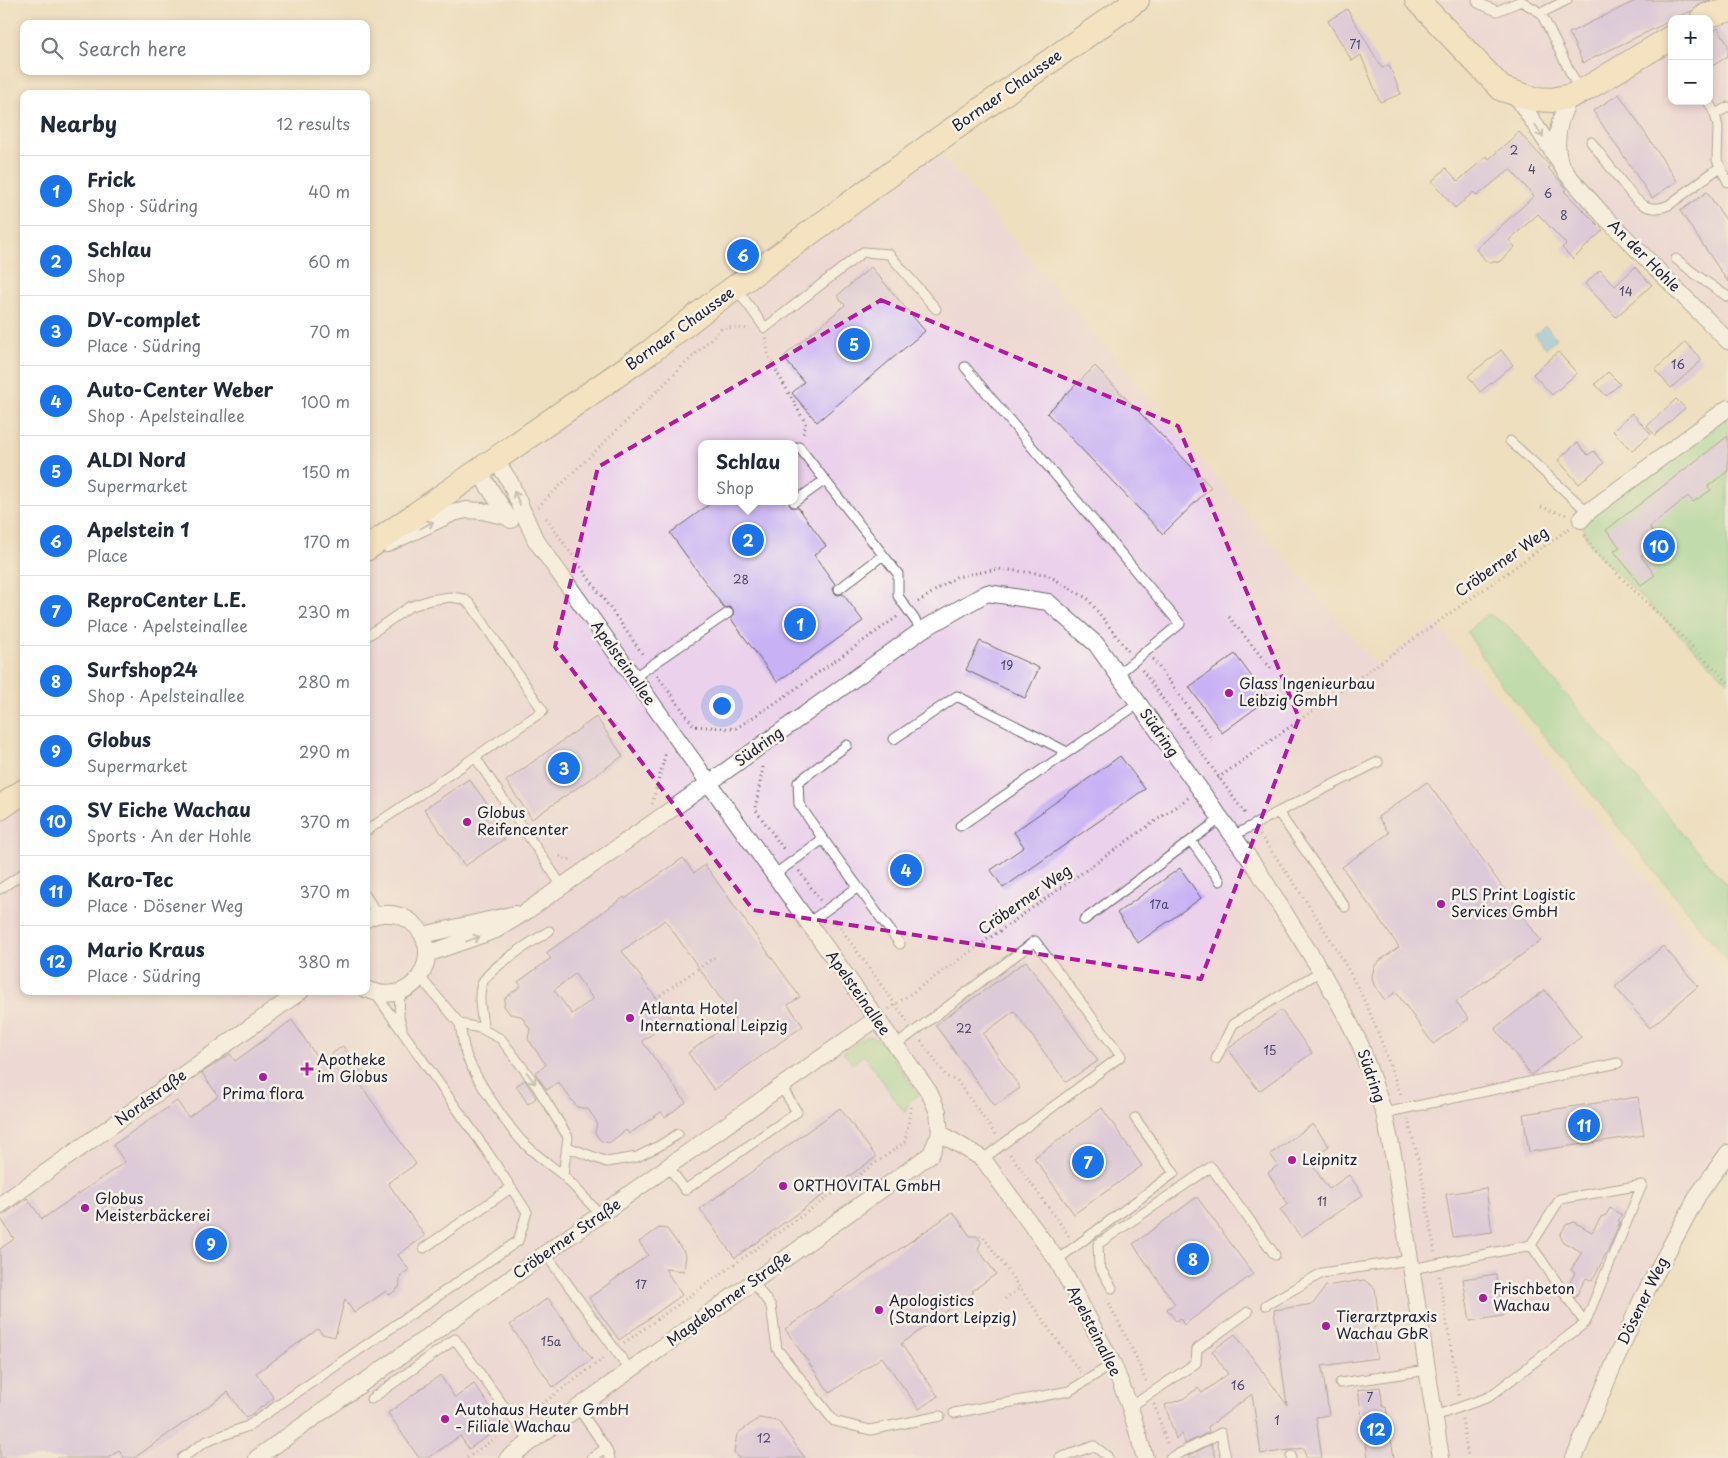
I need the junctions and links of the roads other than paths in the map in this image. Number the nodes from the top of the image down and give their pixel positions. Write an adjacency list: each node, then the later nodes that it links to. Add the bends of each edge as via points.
1 (1137, 0): 19 (main road, Bornaer Chaussee, via 932,144)
2 (1417, 0): 10 (main road, via 1490,78 1502,89)
3 (1477, 0): 6 (lane, via 1497,11 1521,1)
4 (1567, 0): 6 (lane)
5 (1728, 10): 7 (main road)
6 (1541, 13): 9 (lane)
7 (1708, 15)
8 (1668, 43): 9 (main road)
9 (1575, 94): 10 (main road, via 1552,100); 15 (street, via 1563,113 1557,138)
10 (1516, 95): 15 (street, An der Hohle, one-way to 15)
11 (1710, 105): 13 (lane)
12 (1728, 107): 13 (lane)
13 (1714, 114): 16 (lane, via 1718,127 1716,154)
14 (1591, 142): 16 (lane, via 1631,194 1647,208 1669,205)
15 (1562, 168): 22 (street, An der Hohle, via 1603,215)
16 (1720, 168): 17 (lane)
17 (1728, 182)
18 (1676, 259): 20 (lane)
19 (736, 288): 21 (lane, via 765,328 864,252 889,254); 27 (main road, Bornaer Chaussee)
20 (1728, 297)
21 (936, 309)
22 (1728, 341)
23 (965, 367): 40 (lane, via 1180,624)
24 (1728, 408): 30 (street)
25 (1510, 441): 30 (lane)
26 (800, 447): 28 (lane)
27 (488, 466): 31 (street, Apelsteinallee); 32 (street, Apelsteinallee, one-way to 27, via 510,482); 33 (main road, Bornaer Chaussee)
28 (825, 480): 29 (lane); 35 (lane)
29 (798, 499)
30 (1584, 516)
31 (508, 517): 32 (street, Apelsteinallee); 34 (street, Apelsteinallee, one-way to 31, via 453,513 482,511)
32 (534, 539): 41 (street, Apelsteinallee)
33 (370, 548)
34 (370, 549)
35 (883, 555): 36 (lane); 38 (lane, via 898,574 898,596)
36 (839, 589)
37 (728, 614): 41 (lane)
38 (922, 630): 40 (street, Südring, via 986,593 1048,602 1096,644); 48 (street, Südring)
39 (370, 634): 46 (lane, via 409,607 430,600 464,598 472,606 543,711)
40 (1118, 674): 42 (street, Südring)
41 (634, 678): 48 (street, Apelsteinallee)
42 (1138, 704): 45 (lane); 52 (street, Südring)
43 (894, 739): 45 (lane, via 957,696)
44 (847, 745): 56 (lane, via 798,782 799,804)
45 (1067, 752): 53 (lane)
46 (475, 757): 54 (lane); 61 (lane)
47 (1378, 762): 51 (lane)
48 (708, 783): 58 (street, Apelsteinallee); 61 (street, Südring)
49 (20, 794): 50 (main road)
50 (0, 808)
51 (1278, 812): 55 (lane); 64 (lane)
52 (1220, 819): 55 (street, Südring); 57 (lane)
53 (960, 826)
54 (370, 828)
55 (1233, 836): 73 (street, Südring)
56 (823, 839): 58 (lane); 62 (lane)
57 (1191, 841): 60 (lane); 67 (lane)
58 (774, 875): 68 (street, Apelsteinallee)
59 (20, 876): 63 (lane)
60 (1220, 881)
61 (562, 886): 65 (street, Südring)
62 (858, 887): 68 (lane); 71 (lane)
63 (0, 889)
64 (1346, 907)
65 (526, 911): 70 (street, Südring); 72 (street, Südring, one-way to 65, via 496,930)
66 (372, 916): 70 (street, via 398,915 417,926)
67 (1084, 920)
68 (808, 923): 78 (street, Apelsteinallee)
69 (549, 931): 80 (lane, via 501,964 483,981 480,1003)
70 (423, 936): 72 (street)
71 (900, 944)
72 (427, 954): 74 (street)
73 (1321, 972): 83 (lane, via 1233,1024); 86 (street, Südring, via 1360,1044)
74 (420, 977): 76 (street); 79 (lane)
75 (371, 991): 76 (street); 81 (lane)
76 (400, 992): 81 (lane, via 399,1017)
77 (295, 995): 96 (street, Nordstraße)
78 (876, 1019): 82 (street, Apelsteinallee); 85 (street, Cröberner Straße)
79 (460, 1024): 80 (lane); 94 (lane, via 467,1056 499,1111 519,1138)
80 (484, 1030): 90 (lane, one-way to 90, via 501,1039 536,1085 568,1137)
81 (403, 1034): 95 (lane)
82 (895, 1046): 89 (street, Apelsteinallee, via 929,1092 938,1112); 92 (lane, via 1035,941 1121,1056)
83 (1216, 1059)
84 (1618, 1063): 86 (lane)
85 (781, 1086): 93 (street, Cröberner Straße); 93 (lane, via 797,1112 685,1190)
86 (1384, 1113): 103 (street, Südring)
87 (1135, 1118): 102 (lane, via 1174,1173)
88 (678, 1134): 90 (lane, via 637,1157 606,1162)
89 (940, 1134): 92 (street, Apelsteinallee); 104 (street, Magdeborner Straße, via 931,1154)
90 (567, 1146): 94 (lane)
91 (1728, 1153): 132 (street, Dösener Weg, via 1698,1195 1641,1301)
92 (983, 1159): 102 (street, Apelsteinallee)
93 (669, 1167): 97 (street, Cröberner Straße)
94 (563, 1175): 97 (lane)
95 (510, 1188): 99 (lane); 122 (lane, via 527,1212 518,1241 248,1426 205,1442)
96 (0, 1205)
97 (601, 1215): 100 (street, Cröberner Straße)
98 (1531, 1246): 103 (lane); 108 (lane); 108 (lane, via 1560,1199 1642,1186)
99 (424, 1248)
100 (545, 1253): 110 (lane); 123 (street, Cröberner Straße)
101 (1274, 1256): 105 (lane, via 1211,1167 1098,1244 1100,1266)
102 (1057, 1260): 109 (street, Apelsteinallee)
103 (1411, 1265): 106 (lane, via 1322,1273); 111 (street, Südring)
104 (753, 1282): 110 (street, Magdeborner Straße); 117 (lane, via 771,1306 776,1349 834,1421 870,1430)
105 (1108, 1291)
106 (1266, 1305)
107 (1248, 1312): 114 (lane, via 1198,1349 1196,1363)
108 (1585, 1323): 118 (lane, via 1488,1397)
109 (1113, 1364): 114 (street, Apelsteinallee); 116 (lane, via 1069,1391)
110 (630, 1370): 115 (street, Magdeborner Straße)
111 (1428, 1370): 112 (lane); 118 (street, Südring)
112 (1340, 1383)
113 (371, 1399): 119 (lane, via 455,1339)
114 (1130, 1407): 129 (street, Apelsteinallee)
115 (578, 1408): 119 (street, Magdeborner Straße); 120 (lane)
116 (954, 1413)
117 (940, 1416)
118 (1435, 1416): 131 (street, Südring)
119 (530, 1442): 124 (street, Magdeborner Straße)
120 (606, 1448): 125 (lane); 126 (lane)
121 (1171, 1457): 130 (lane, via 1221,1433)
122 (182, 1458)
123 (257, 1458)
124 (508, 1458)
125 (592, 1458)
126 (610, 1458)
127 (1060, 1458): 128 (lane, via 1094,1446)
128 (1108, 1458)
129 (1145, 1458)
130 (1226, 1458)
131 (1442, 1458)
132 (1574, 1458)

